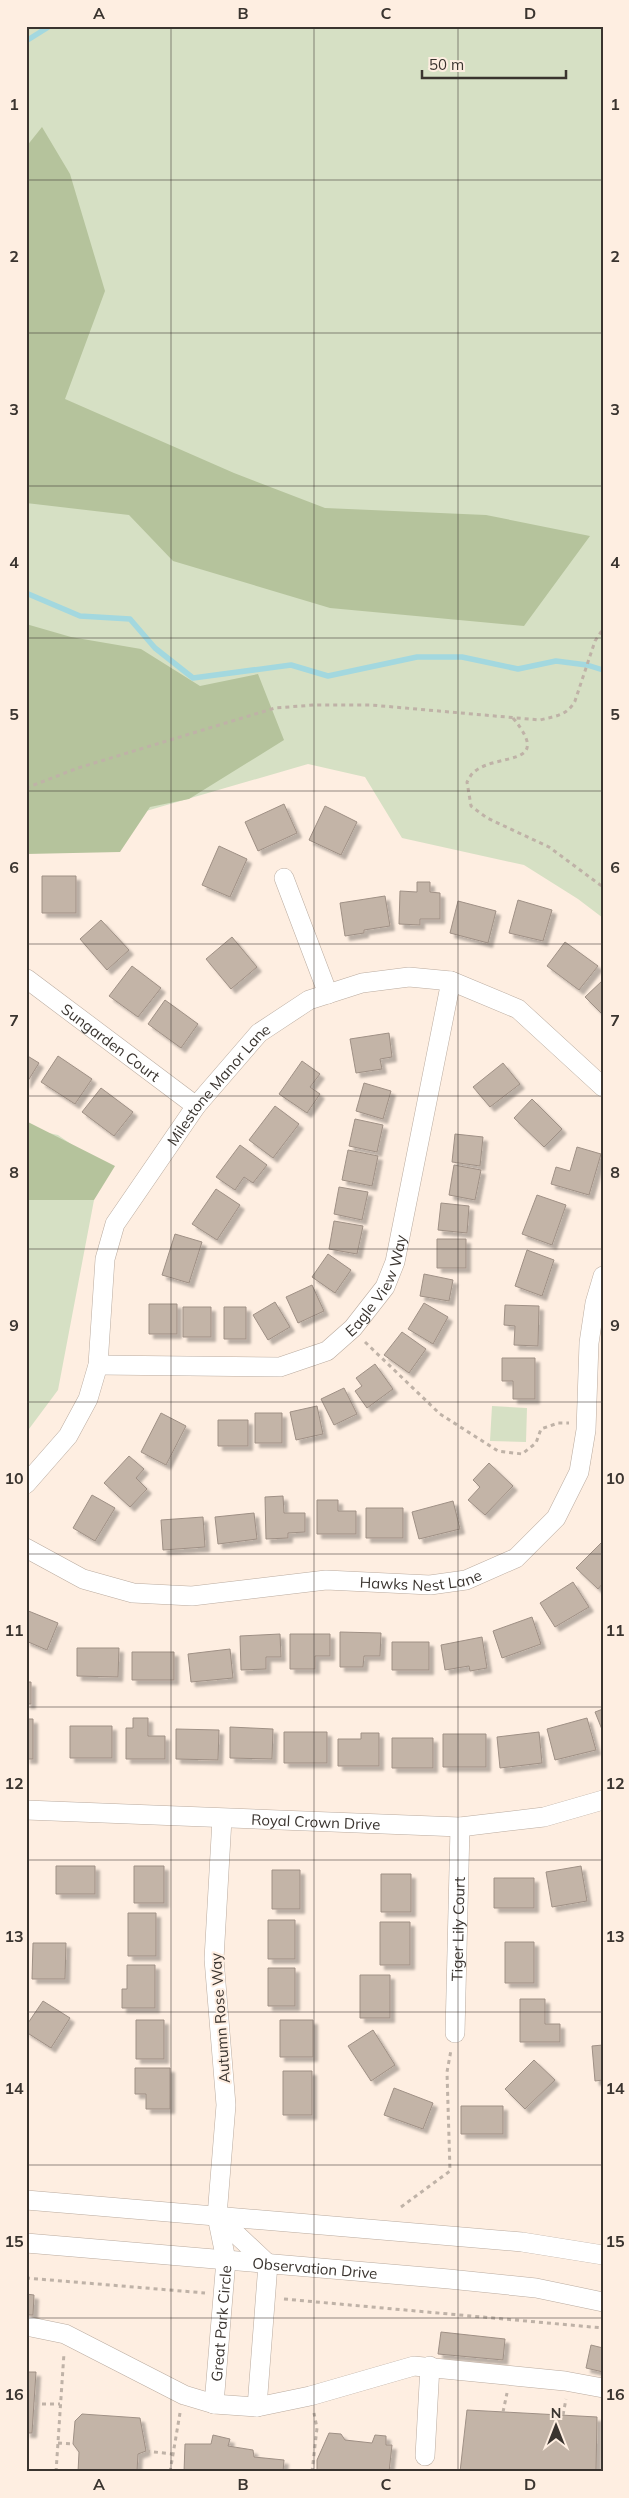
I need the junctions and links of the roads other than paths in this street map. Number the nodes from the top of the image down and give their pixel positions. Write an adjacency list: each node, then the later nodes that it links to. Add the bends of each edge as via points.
1 (284, 878): 4 (street)
2 (27, 979): 6 (street, Sungarden Court)
3 (452, 981): 4 (street, Milestone Manor Lane, via 409,977 362,983); 5 (street, Milestone Manor Lane, via 518,1009); 8 (street, Eagle View Way, via 395,1262 385,1287 353,1328 327,1351 280,1367)
4 (328, 994): 6 (street, Milestone Manor Lane, via 308,1000 259,1033)
5 (603, 1087)
6 (196, 1106): 8 (street, Milestone Manor Lane, via 115,1224 105,1259)
7 (603, 1276): 9 (street, Hawks Nest Lane, via 589,1343)
8 (98, 1365): 10 (street, Milestone Manor Lane, via 88,1399 68,1436)
9 (594, 1431): 11 (street, Hawks Nest Lane, via 579,1472 556,1518 516,1558 466,1580 430,1585 326,1580 192,1596 133,1593 83,1579)
10 (26, 1484)
11 (26, 1548)
12 (603, 1800): 15 (street, Royal Crown Drive, via 544,1817)
13 (26, 1810): 14 (street, Royal Crown Drive)
14 (222, 1819): 15 (street, Royal Crown Drive); 18 (street, Autumn Rose Way, via 214,1959 226,2105)
15 (460, 1827): 16 (street, Tiger Lily Court)
16 (455, 2033)
17 (26, 2200): 18 (street)
18 (217, 2216): 20 (street, via 522,2242); 21 (street, Great Park Circle); 22 (street)
19 (26, 2243): 21 (street, Observation Drive)
20 (603, 2255)
21 (226, 2260): 22 (street, Observation Drive); 27 (street, Great Park Circle)
22 (268, 2264): 23 (street, Observation Drive, via 527,2287); 28 (street)
23 (603, 2302)
24 (26, 2326): 27 (street, Great Park Circle, via 65,2334 184,2395)
25 (430, 2366): 26 (street, Great Park Circle); 28 (street, Great Park Circle, via 406,2368 310,2396); 29 (street)
26 (603, 2388)
27 (214, 2404): 28 (street, Great Park Circle)
28 (257, 2407)
29 (425, 2456)

